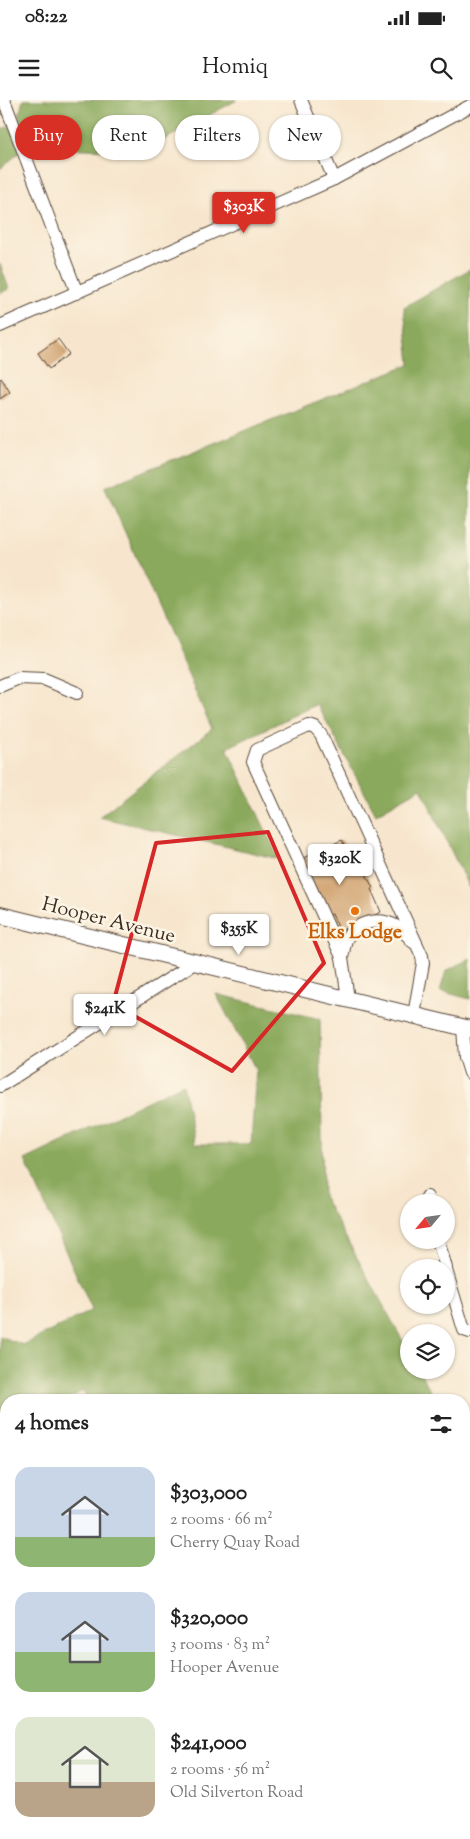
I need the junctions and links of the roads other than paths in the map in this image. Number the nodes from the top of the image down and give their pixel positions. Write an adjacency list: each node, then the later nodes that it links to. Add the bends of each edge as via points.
1 (4, 100): 5 (street)
2 (301, 100): 4 (street)
3 (470, 106): 4 (street)
4 (334, 179): 5 (street)
5 (77, 293): 6 (street)
6 (0, 326)
7 (0, 686): 8 (street, via 19,678 44,679)
8 (77, 693)
9 (0, 914): 12 (main road, Hooper Avenue)
10 (422, 956): 11 (street, via 397,926 372,921 353,929); 11 (street, via 321,735 309,726 257,750 253,762); 14 (street, via 424,963)
11 (342, 957): 13 (street)
12 (196, 962): 13 (main road, Hooper Avenue); 17 (street)
13 (348, 999): 14 (main road, Hooper Avenue)
14 (414, 1015): 15 (main road, Hooper Avenue)
15 (466, 1028): 16 (street, via 465,1057)
16 (470, 1074)
17 (0, 1086)
18 (455, 1300): 19 (street, via 464,1330)
19 (470, 1332)

